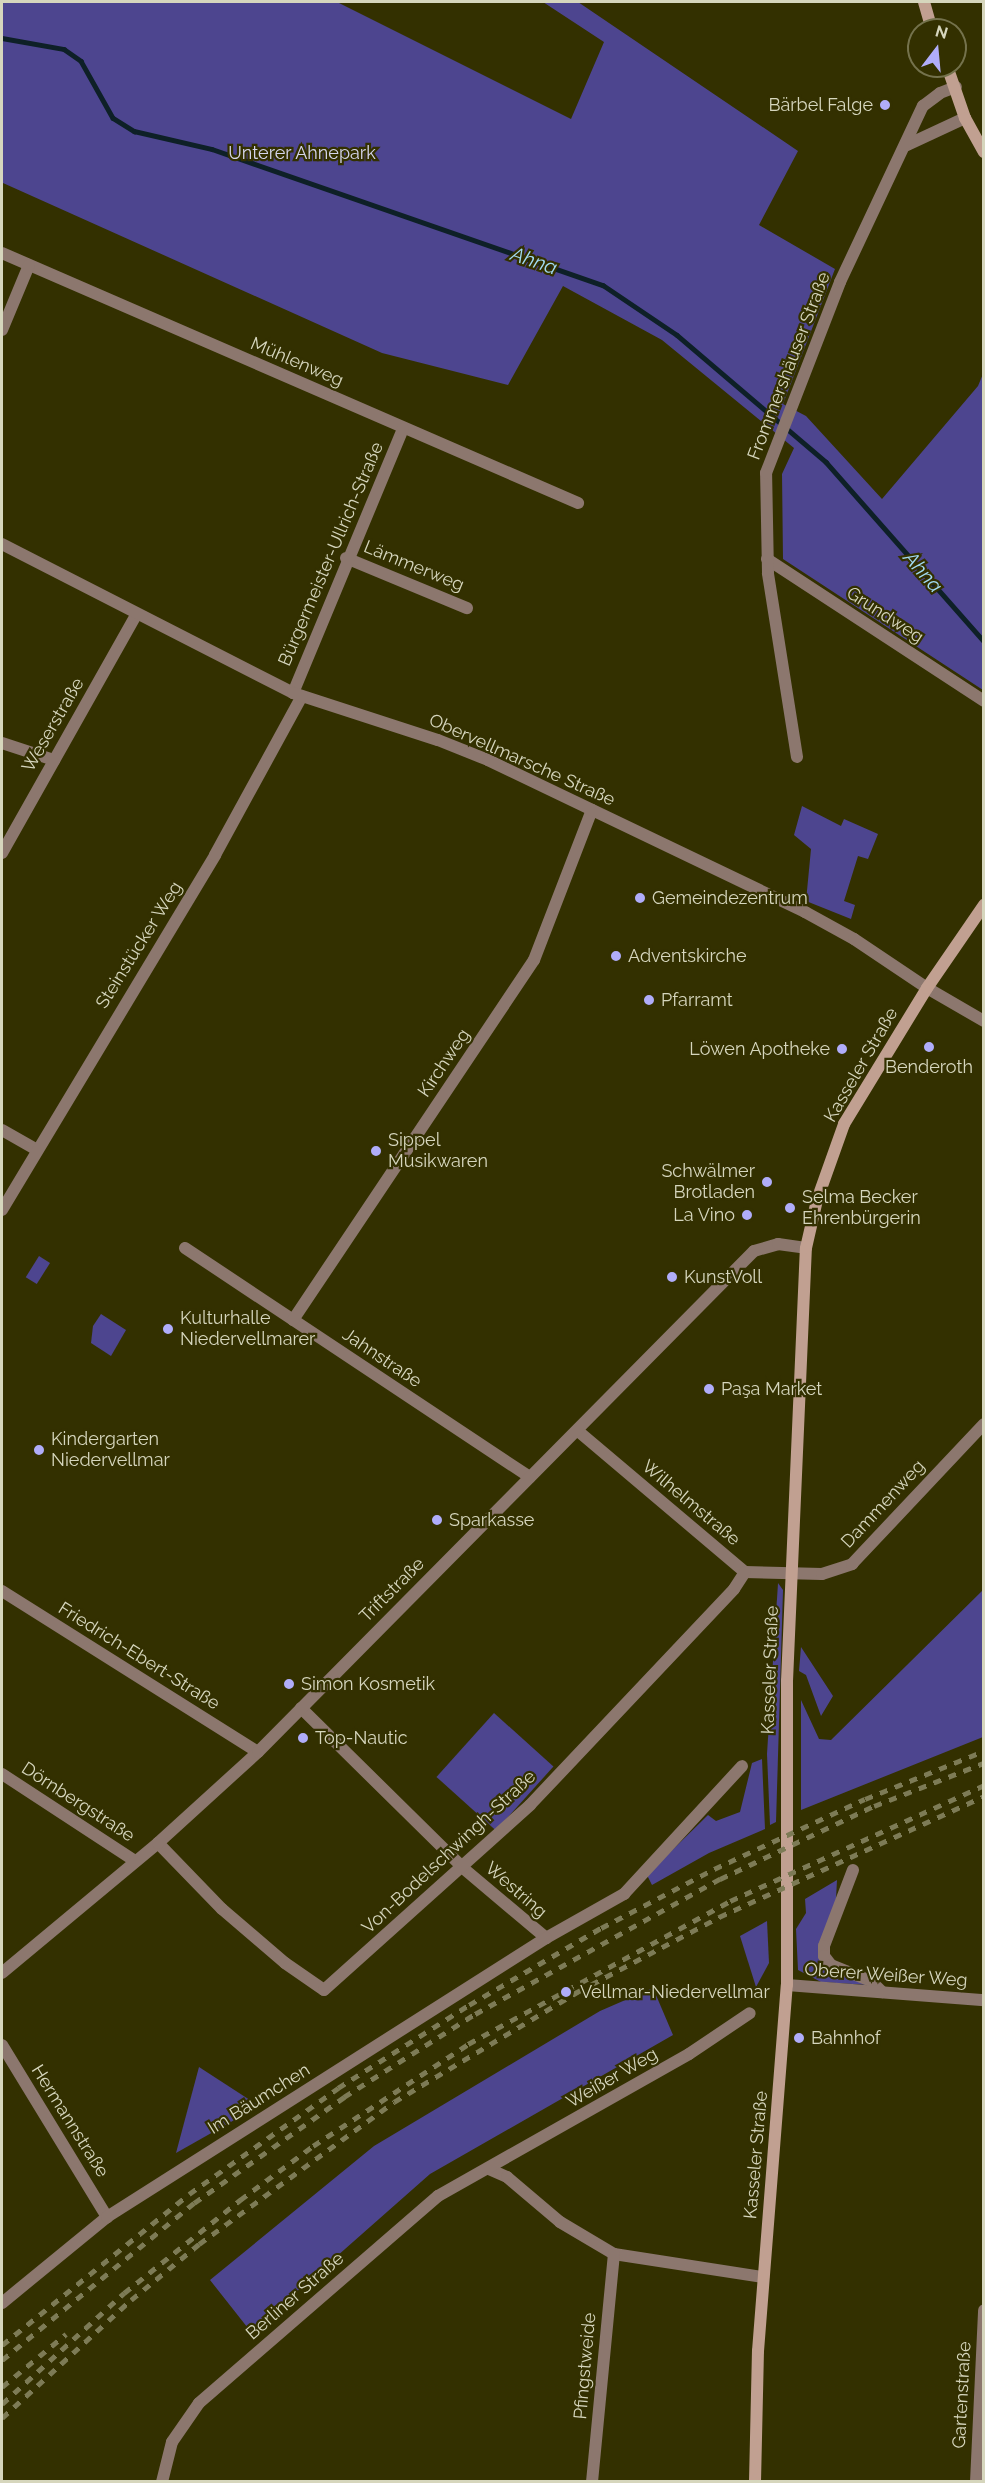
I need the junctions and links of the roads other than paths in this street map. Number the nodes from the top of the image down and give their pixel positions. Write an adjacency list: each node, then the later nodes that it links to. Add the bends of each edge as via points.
1 (924, 2): 2 (main road)
2 (929, 18)
3 (952, 78): 4 (main road)
4 (956, 87): 5 (main road); 6 (street, Frommershäuser Straße, via 923,106)
5 (965, 118): 6 (street); 7 (main road)
6 (908, 145): 15 (street, Frommershäuser Straße, via 840,282 777,441 766,474)
7 (984, 152)
8 (2, 253): 9 (street, Mühlenweg)
9 (29, 265): 10 (street); 11 (street, Mühlenweg)
10 (2, 330)
11 (403, 429): 12 (street, Mühlenweg); 14 (street, Bürgermeister-Ullrich-Straße)
12 (578, 503)
13 (2, 544): 17 (street, Obervellmarsche Straße)
14 (346, 558): 16 (street, Lämmerweg); 18 (street, Bürgermeister-Ullrich-Straße)
15 (767, 559): 19 (street, Grundweg); 21 (street, Frommershäuser Straße)
16 (467, 608)
17 (136, 615): 18 (street, Obervellmarsche Straße); 22 (street, Weserstraße)
18 (298, 694): 23 (street, Obervellmarsche Straße, via 438,740); 29 (street, Steinstücker Weg, via 215,855)
19 (984, 700)
20 (2, 743): 22 (street)
21 (797, 757)
22 (54, 760): 24 (street, Weserstraße)
23 (592, 810): 26 (street, Obervellmarsche Straße, via 805,912); 33 (street, Kirchweg, via 534,960)
24 (2, 853)
25 (984, 905): 26 (main road, Kasseler Straße)
26 (927, 988): 27 (street, Obervellmarsche Straße); 32 (main road, Kasseler Straße, via 844,1124 817,1200)
27 (984, 1021)
28 (2, 1131): 29 (street)
29 (37, 1150): 30 (street, Steinstücker Weg)
30 (2, 1210)
31 (185, 1248): 33 (street, Jahnstraße)
32 (806, 1248): 35 (street, Triftstraße, via 778,1244 754,1251); 38 (main road, Kasseler Straße)
33 (293, 1320): 36 (street, Jahnstraße)
34 (984, 1424): 38 (street, Dammenweg, via 852,1564 822,1574)
35 (578, 1431): 36 (street, Triftstraße); 37 (street, Wilhelmstraße)
36 (530, 1477): 40 (street, Triftstraße)
37 (745, 1572): 38 (street, Wilhelmstraße); 46 (street, Von-Bodelschwingh-Straße, via 734,1589 578,1755)
38 (792, 1573): 50 (main road, Kasseler Straße, via 784,1798)
39 (2, 1591): 41 (street, Friedrich-Ebert-Straße)
40 (301, 1708): 41 (street, Triftstraße); 46 (street, Westring)
41 (258, 1752): 44 (street, Triftstraße)
42 (742, 1766): 48 (street, Westring, via 624,1894)
43 (2, 1774): 45 (street, Dörnbergstraße)
44 (158, 1843): 45 (street, Triftstraße); 46 (street, Von-Bodelschwingh-Straße, via 222,1909 285,1963 324,1990)
45 (135, 1861): 49 (street, Triftstraße)
46 (464, 1868): 48 (street, Westring)
47 (853, 1870): 51 (street, via 824,1946 824,1956 831,1965 871,1981)
48 (546, 1938): 56 (street, Im Bäumchen)
49 (2, 1973)
50 (786, 1985): 51 (street, Oberer Weißer Weg); 58 (main road, Kasseler Straße)
51 (882, 1992): 52 (street, Oberer Weißer Weg)
52 (984, 2000)
53 (750, 2013): 55 (street, Weißer Weg, via 690,2054)
54 (2, 2045): 56 (street, Hermannstraße)
55 (489, 2169): 57 (street, via 507,2177 560,2222); 61 (street, Berliner Straße, via 438,2196 199,2403 172,2442)
56 (107, 2217): 59 (street, Im Bäumchen)
57 (614, 2254): 58 (street); 62 (street, Pfingstweide)
58 (763, 2277): 63 (main road, Kasseler Straße)
59 (2, 2303)
60 (984, 2310): 64 (street, Gartenstraße)
61 (162, 2481)
62 (592, 2481)
63 (755, 2481)
64 (976, 2481)

